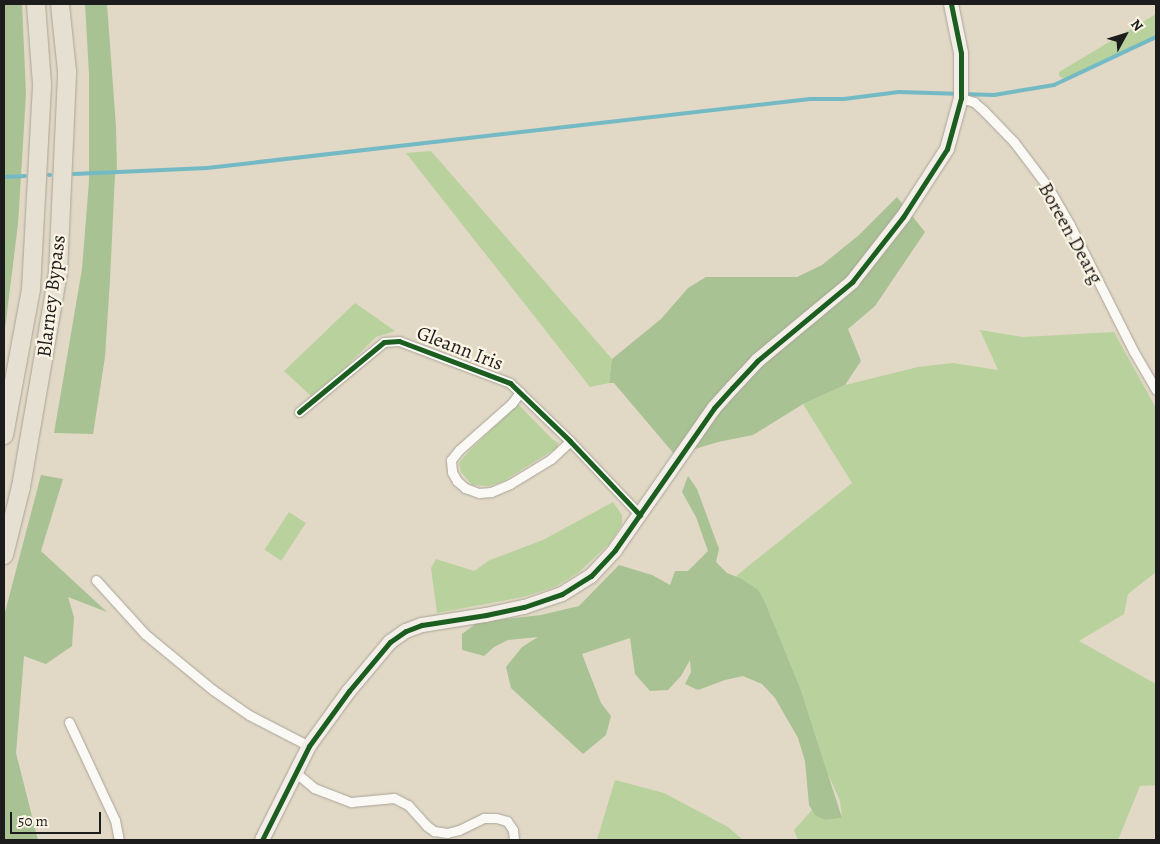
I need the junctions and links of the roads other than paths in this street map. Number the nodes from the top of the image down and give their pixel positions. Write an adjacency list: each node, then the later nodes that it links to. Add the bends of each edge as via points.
1 (36, 4): 8 (highway, Blarney Bypass, via 42,84 31,289)
2 (60, 4): 11 (highway, Blarney Bypass, via 67,71 58,273 21,487)
3 (951, 4): 4 (street, via 961,53)
4 (961, 93): 5 (street, Boreen Dearg, via 984,110 1014,142 1048,187); 10 (street, via 947,149 872,258 852,282 756,361 714,408)
5 (1156, 390)
6 (520, 392): 7 (street, Gleann Iris, via 510,384 452,360 392,341 384,342); 9 (street, Gleann Iris); 9 (street, Gleann Iris, via 451,460 452,472 465,488 492,492 510,484 550,459)
7 (299, 412)
8 (4, 435)
9 (570, 441): 10 (street, Gleann Iris)
10 (640, 515): 14 (street, via 615,550 590,576 562,594 524,607 422,625 390,642)
11 (4, 555)
12 (96, 580): 14 (street, via 145,634 208,686 250,715)
13 (69, 722): 16 (street, via 115,820)
14 (309, 746): 15 (street)
15 (295, 772): 17 (street); 18 (street, via 314,788 351,802 394,798 408,805 434,831 459,830 484,818 507,821 513,830)
16 (119, 840)
17 (262, 840)
18 (514, 840)

